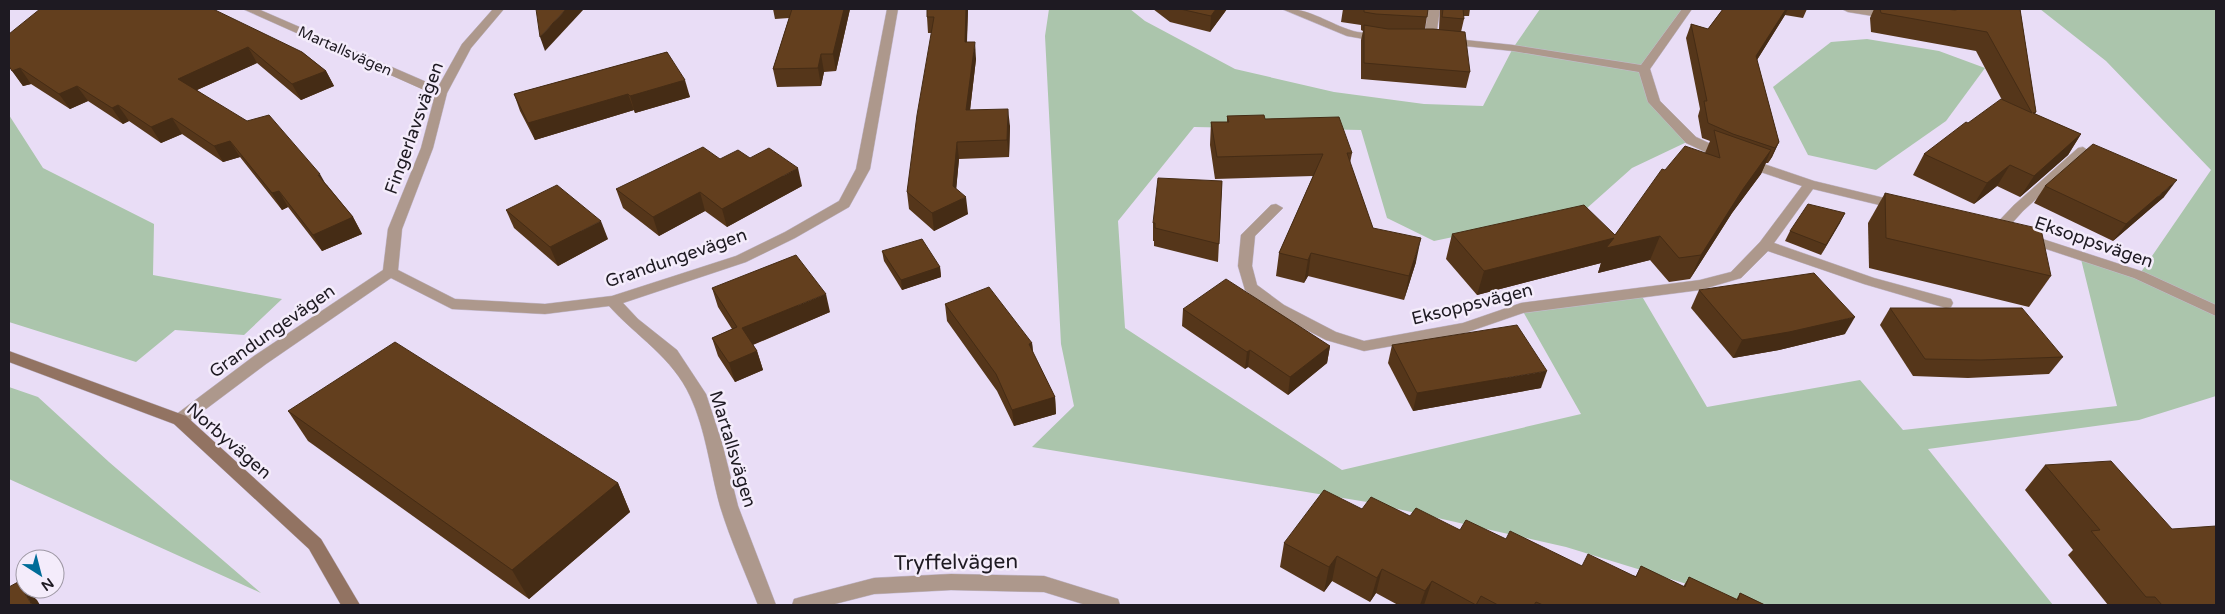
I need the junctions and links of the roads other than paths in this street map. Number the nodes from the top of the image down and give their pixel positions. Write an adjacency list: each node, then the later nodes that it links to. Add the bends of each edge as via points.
1 (249, 9): 11 (street, Martallsvägen)
2 (499, 9): 11 (street, Fingerlavsvägen, via 466,46)
3 (893, 9): 18 (street, Grandungevägen, via 863,169 844,204 741,259)
4 (1288, 9): 9 (street, via 1351,34)
5 (1434, 9): 10 (street, via 1425,40 1513,48)
6 (1687, 9): 10 (street)
7 (1848, 9): 8 (street)
8 (1906, 19)
9 (1394, 40)
10 (1644, 69): 13 (street, via 1654,102 1691,140 1721,154)
11 (441, 93): 17 (street, Fingerlavsvägen, via 426,148 396,229)
12 (2083, 151): 20 (street, Eksoppsvägen, via 1994,228 2139,275)
13 (1810, 184): 15 (street); 16 (street, Eksoppsvägen)
14 (1276, 208): 16 (street, Eksoppsvägen, via 1248,235 1245,266 1250,286 1306,323 1331,336 1364,346 1464,328 1521,308 1700,286 1736,275)
15 (1914, 209)
16 (1764, 245): 19 (street)
17 (390, 272): 18 (street, Grandungevägen, via 452,304 545,309); 22 (street, Grandungevägen, via 260,360)
18 (613, 301): 24 (street, Martallsvägen, via 633,323 671,354 698,394 729,506)
19 (1946, 303)
20 (2216, 311)
21 (9, 356): 22 (street, Norbyvägen)
22 (180, 420): 23 (street, Norbyvägen, via 315,544)
23 (351, 605)
24 (767, 605)
25 (801, 605): 26 (street, Tryffelvägen, via 874,586 951,582 1044,584)
26 (1112, 605)

